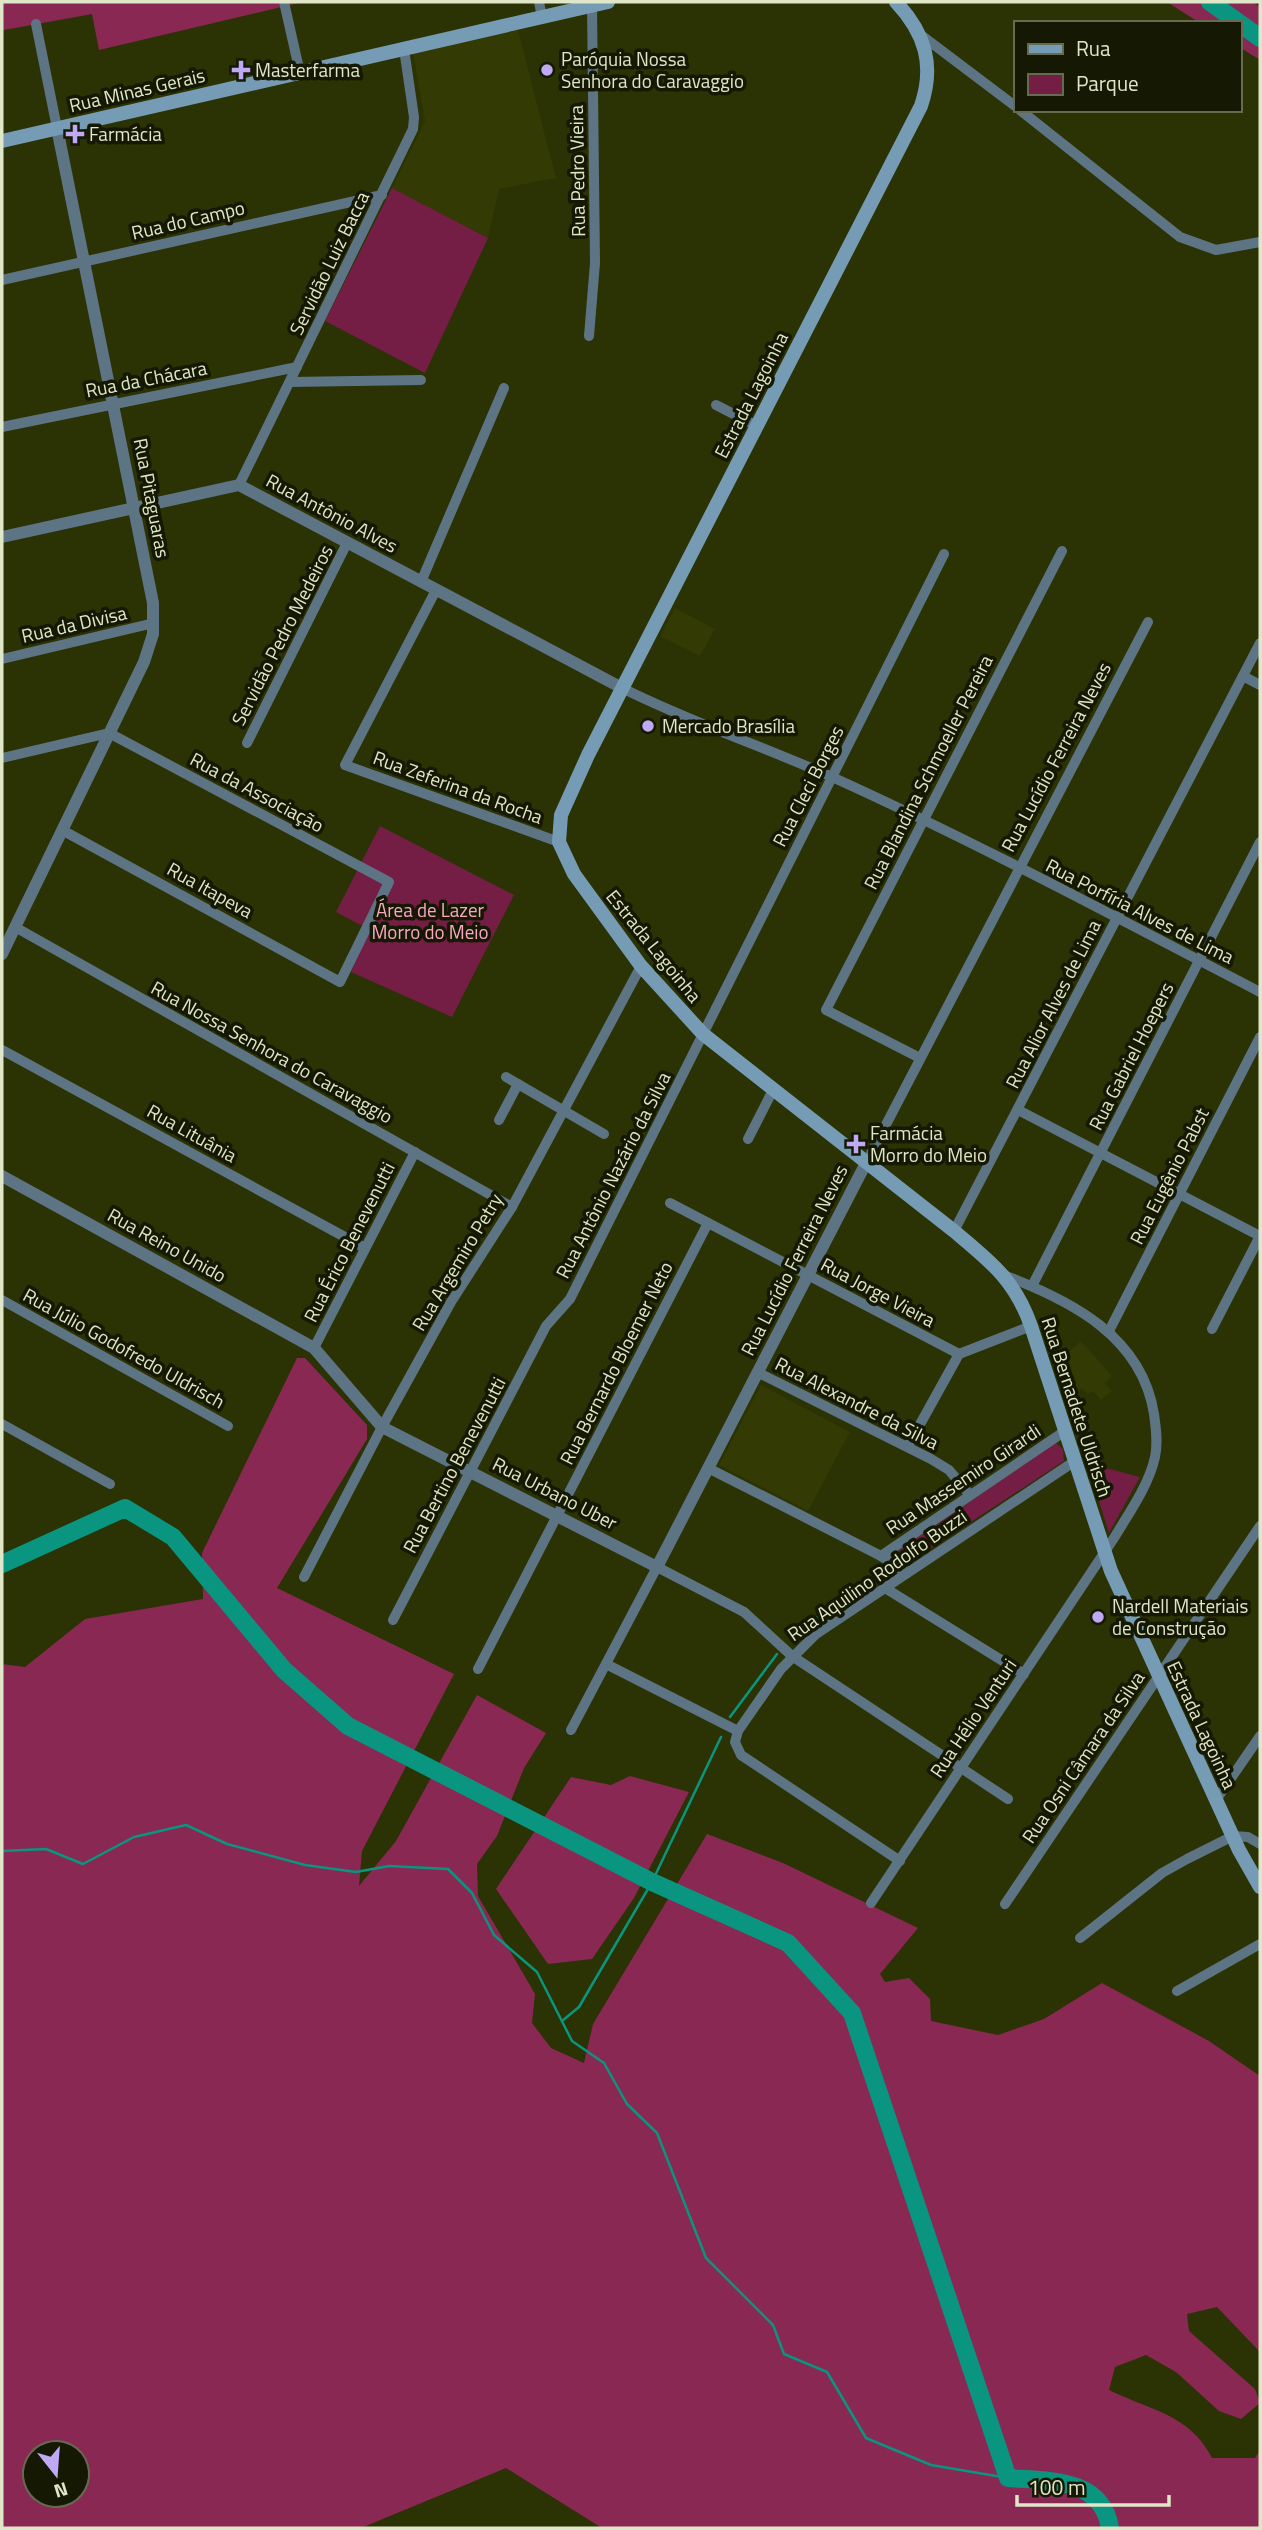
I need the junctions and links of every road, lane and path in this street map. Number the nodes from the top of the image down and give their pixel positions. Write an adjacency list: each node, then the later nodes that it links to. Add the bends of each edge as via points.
1 (284, 2): 10 (street)
2 (539, 2): 6 (street)
3 (608, 2): 5 (main road, Rua Minas Gerais)
4 (896, 2): 8 (main road, Estrada Lagoinha)
5 (592, 5): 6 (main road, Rua Minas Gerais); 19 (street, Rua Pedro Vieira, via 595,263)
6 (542, 17): 9 (main road, Rua Minas Gerais)
7 (36, 24): 13 (street, Rua Pitaguaras)
8 (921, 35): 11 (street); 26 (main road, Estrada Lagoinha, via 929,62 920,106)
9 (404, 49): 10 (main road, Rua Minas Gerais); 15 (street, Servidão Luiz Bacca, via 413,130)
10 (300, 73): 13 (main road, Rua Minas Gerais)
11 (1014, 105)
12 (1023, 112): 16 (street, via 1180,237 1216,250)
13 (57, 128): 14 (main road, Rua Minas Gerais); 17 (street, Rua Pitaguaras)
14 (2, 141)
15 (382, 195): 17 (street, Rua do Campo); 20 (street, Servidão Luiz Bacca)
16 (1260, 242)
17 (85, 261): 18 (street, Rua do Campo); 24 (street, Rua Pitaguaras)
18 (2, 280)
19 (589, 336)
20 (297, 367): 22 (street, Servidão Luiz Bacca); 24 (street, Rua da Chácara)
21 (421, 380): 22 (street)
22 (290, 382): 28 (street, Servidão Luiz Bacca)
23 (504, 388): 34 (street)
24 (113, 404): 27 (street, Rua da Chácara); 29 (street, Rua Pitaguaras)
25 (716, 405): 26 (street)
26 (757, 426): 42 (main road, Estrada Lagoinha)
27 (2, 427)
28 (239, 485): 29 (street, Rua Antônio Alves); 31 (street, Rua Antônio Alves)
29 (135, 508): 30 (street, Rua Antônio Alves); 37 (street, Rua Pitaguaras)
30 (2, 537)
31 (348, 543): 34 (street, Rua Antônio Alves); 44 (street, Servidão Pedro Medeiros)
32 (1062, 551): 47 (street, Rua Blandina Schmoeller Pereira)
33 (944, 554): 46 (street, Rua Cleci Borges)
34 (421, 582): 35 (street, Rua Antônio Alves)
35 (436, 590): 42 (street, Rua Antônio Alves); 49 (street, Rua Zeferina da Rocha, via 345,765)
36 (1148, 622): 51 (street, Rua Lucídio Ferreira Neves)
37 (154, 624): 39 (street, Rua da Divisa); 43 (street, Rua Pitaguaras, via 144,662)
38 (1260, 643): 40 (street, Rua Alior Alves de Lima)
39 (2, 659)
40 (1243, 676): 41 (street); 52 (street, Rua Alior Alves de Lima)
41 (1260, 685)
42 (622, 688): 46 (street, Rua Porfíria Alves de Lima); 49 (main road, Estrada Lagoinha, via 565,803)
43 (110, 733): 45 (street); 48 (street, Rua Pitaguaras); 57 (street, Rua da Associação, via 389,882)
44 (247, 743)
45 (2, 758)
46 (832, 777): 47 (street, Rua Porfíria Alves de Lima); 59 (street, Rua Cleci Borges)
47 (923, 820): 51 (street, Rua Porfíria Alves de Lima); 62 (street, Rua Blandina Schmoeller Pereira, via 826,1010)
48 (62, 830): 53 (street, Rua Pitaguaras); 57 (street, Rua Itapeva)
49 (559, 842): 56 (main road, Estrada Lagoinha, via 574,874)
50 (1260, 842): 55 (street, Rua Gabriel Hoepers)
51 (1019, 869): 52 (street, Rua Porfíria Alves de Lima); 62 (street, Rua Lucídio Ferreira Neves)
52 (1117, 919): 55 (street, Rua Porfíria Alves de Lima); 67 (street, Rua Alior Alves de Lima)
53 (15, 927): 54 (street, Rua Pitaguaras); 71 (street, Rua Nossa Senhora do Caravaggio)
54 (2, 954)
55 (1199, 961): 58 (street, Rua Porfíria Alves de Lima); 72 (street, Rua Gabriel Hoepers)
56 (641, 966): 59 (main road, Estrada Lagoinha); 66 (street, Rua Argemiro Petry)
57 (340, 982)
58 (1260, 992)
59 (704, 1034): 65 (main road, Estrada Lagoinha); 86 (street, Rua Antônio Nazário da Silva, via 570,1300)
60 (1260, 1037): 75 (street, Rua Eugênio Pabst)
61 (2, 1049): 81 (street, Rua Lituânia)
62 (920, 1058): 73 (street, Rua Lucídio Ferreira Neves)
63 (506, 1077): 64 (street)
64 (518, 1084): 66 (street); 68 (street)
65 (773, 1090): 70 (street); 73 (main road, Estrada Lagoinha)
66 (564, 1110): 69 (street); 77 (street, Rua Argemiro Petry)
67 (1018, 1110): 72 (street); 79 (street, Rua Alior Alves de Lima)
68 (499, 1120)
69 (604, 1134)
70 (748, 1139)
71 (415, 1152): 77 (street, Rua Nossa Senhora do Caravaggio); 81 (street, Rua Érico Benevenutti)
72 (1101, 1153): 75 (street); 84 (street, Rua Gabriel Hoepers)
73 (866, 1163): 79 (main road, Estrada Lagoinha); 82 (street, Rua Lucídio Ferreira Neves)
74 (2, 1175): 90 (street, Rua Reino Unido)
75 (1179, 1194): 80 (street); 89 (street, Rua Eugênio Pabst)
76 (670, 1203): 78 (street, Rua Jorge Vieira)
77 (512, 1206): 95 (street, Rua Argemiro Petry, via 451,1302)
78 (708, 1223): 82 (street, Rua Jorge Vieira); 103 (street, Rua Bernardo Bloemer Neto)
79 (954, 1231): 83 (main road, Estrada Lagoinha)
80 (1260, 1236): 88 (street)
81 (365, 1248): 90 (street, Rua Érico Benevenutti)
82 (808, 1274): 91 (street, Rua Jorge Vieira); 92 (street, Rua Lucídio Ferreira Neves)
83 (1006, 1276): 84 (street, Estrada Lagoinha); 87 (main road, Rua Bernadete Uldrisch)
84 (1032, 1286): 89 (street, Estrada Lagoinha)
85 (2, 1300): 94 (street, Rua Júlio Godofredo Uldrisch)
86 (546, 1326): 100 (street, Rua Bertino Benevenutti)
87 (1031, 1326): 91 (street); 96 (main road, Rua Bernadete Uldrisch)
88 (1212, 1329)
89 (1109, 1331): 105 (street, Estrada Lagoinha, via 1143,1377 1156,1443 1149,1475)
90 (314, 1349): 95 (street, Rua Urbano Uber)
91 (958, 1354): 97 (street)
92 (757, 1373): 97 (street, Rua Alexandre da Silva); 99 (street, Rua Lucídio Ferreira Neves)
93 (2, 1424): 101 (street)
94 (229, 1426)
95 (382, 1427): 100 (street, Rua Urbano Uber); 109 (street, Rua Argemiro Petry)
96 (1066, 1431): 98 (main road, Rua Bernadete Uldrisch); 102 (street, Rua Massemiro Girardi)
97 (908, 1446): 102 (street, Rua Alexandre da Silva, via 948,1470)
98 (1075, 1461): 105 (main road, Rua Bernadete Uldrisch); 108 (street, Rua Aquilino Rodolfo Buzzi)
99 (708, 1468): 106 (street); 107 (street, Rua Lucídio Ferreira Neves)
100 (470, 1472): 103 (street, Rua Urbano Uber); 111 (street, Rua Bertino Benevenutti)
101 (110, 1484)
102 (970, 1495): 106 (street, Rua Massemiro Girardi)
103 (557, 1516): 107 (street, Rua Urbano Uber); 114 (street, Rua Bernardo Bloemer Neto)
104 (1260, 1526): 116 (street, Rua Osni Câmara da Silva)
105 (1104, 1553): 115 (street, Rua Hélio Venturi); 116 (main road, Estrada Lagoinha)
106 (881, 1556): 108 (street)
107 (657, 1567): 112 (street, Rua Urbano Uber, via 744,1612); 113 (street, Rua Lucídio Ferreira Neves)
108 (907, 1573): 110 (street, Rua Aquilino Rodolfo Buzzi)
109 (304, 1577)
110 (885, 1588): 112 (street, Rua Aquilino Rodolfo Buzzi, via 816,1634); 115 (street)
111 (393, 1620)
112 (792, 1656): 118 (street, Rua Aquilino Rodolfo Buzzi); 120 (street, Rua Urbano Uber)
113 (606, 1664): 117 (street, Rua Lucídio Ferreira Neves); 118 (street)
114 (478, 1669)
115 (1024, 1674): 120 (street, Rua Hélio Venturi)
116 (1159, 1676): 122 (main road, Estrada Lagoinha); 128 (street, Rua Osni Câmara da Silva)
117 (571, 1730)
118 (738, 1731): 125 (street, via 737,1750)
119 (1260, 1736): 122 (street)
120 (961, 1768): 121 (street, Rua Urbano Uber); 125 (street, Rua Hélio Venturi)
121 (1008, 1799)
122 (1216, 1800): 123 (main road, Estrada Lagoinha)
123 (1233, 1836): 124 (street); 126 (main road, Estrada Lagoinha); 129 (street, via 1162,1873)
124 (1260, 1844)
125 (900, 1861): 127 (street, Rua Hélio Venturi)
126 (1260, 1887)
127 (871, 1903)
128 (1005, 1903)
129 (1080, 1938)
130 (1260, 1944): 131 (street)
131 (1177, 1991)

